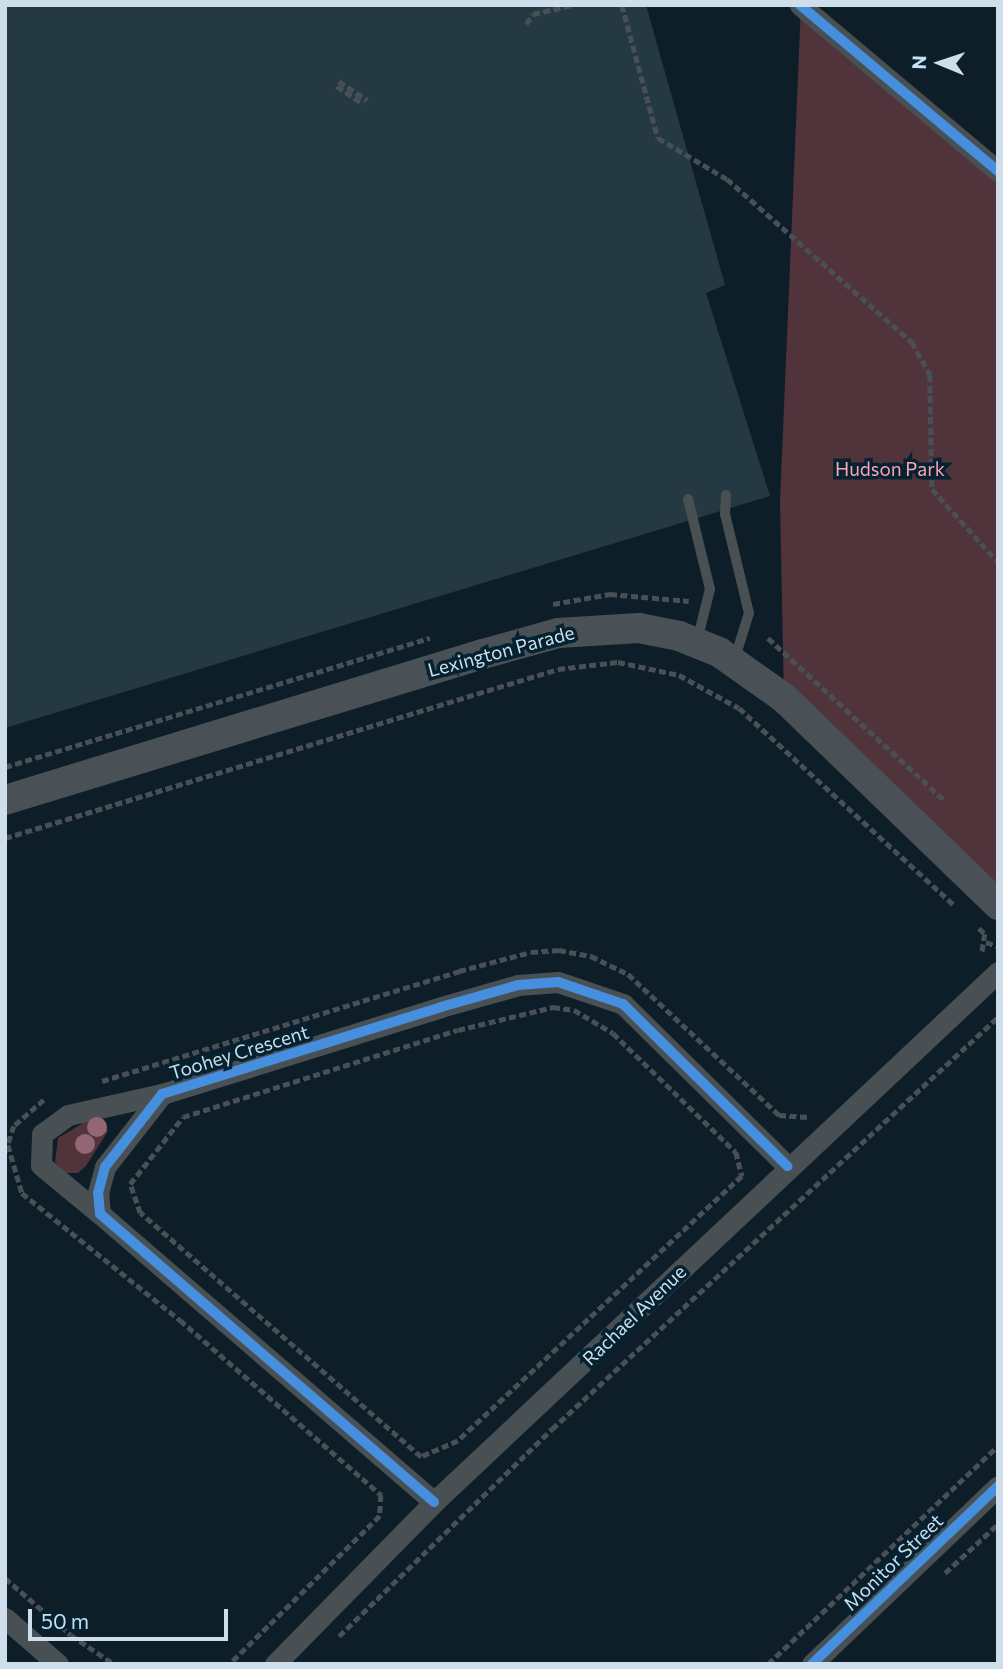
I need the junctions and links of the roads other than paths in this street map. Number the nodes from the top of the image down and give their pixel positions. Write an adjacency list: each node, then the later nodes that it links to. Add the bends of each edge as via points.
1 (800, 5): 2 (street)
2 (998, 171)
3 (726, 495): 6 (lane, via 725,514 749,613)
4 (688, 499): 5 (lane, via 710,589)
5 (696, 643): 6 (main road, Lexington Parade); 7 (main road, Lexington Parade, via 639,628 558,634)
6 (733, 663): 8 (main road, Lexington Parade, via 784,698)
7 (5, 800)
8 (998, 905)
9 (998, 972): 11 (street, Rachael Avenue)
10 (162, 1094): 11 (street, Toohey Crescent, via 441,1007 519,985 558,982 623,1004); 12 (street, Toohey Crescent, via 105,1167 98,1193); 12 (street, Toohey Crescent, via 68,1115 42,1134 41,1165 54,1181)
11 (787, 1166): 14 (street, Rachael Avenue)
12 (100, 1214): 14 (street, Toohey Crescent)
13 (998, 1486): 18 (street, Monitor Street)
14 (434, 1502): 17 (street, Rachael Avenue)
15 (5, 1618): 16 (street)
16 (58, 1664)
17 (275, 1664)
18 (812, 1664)

